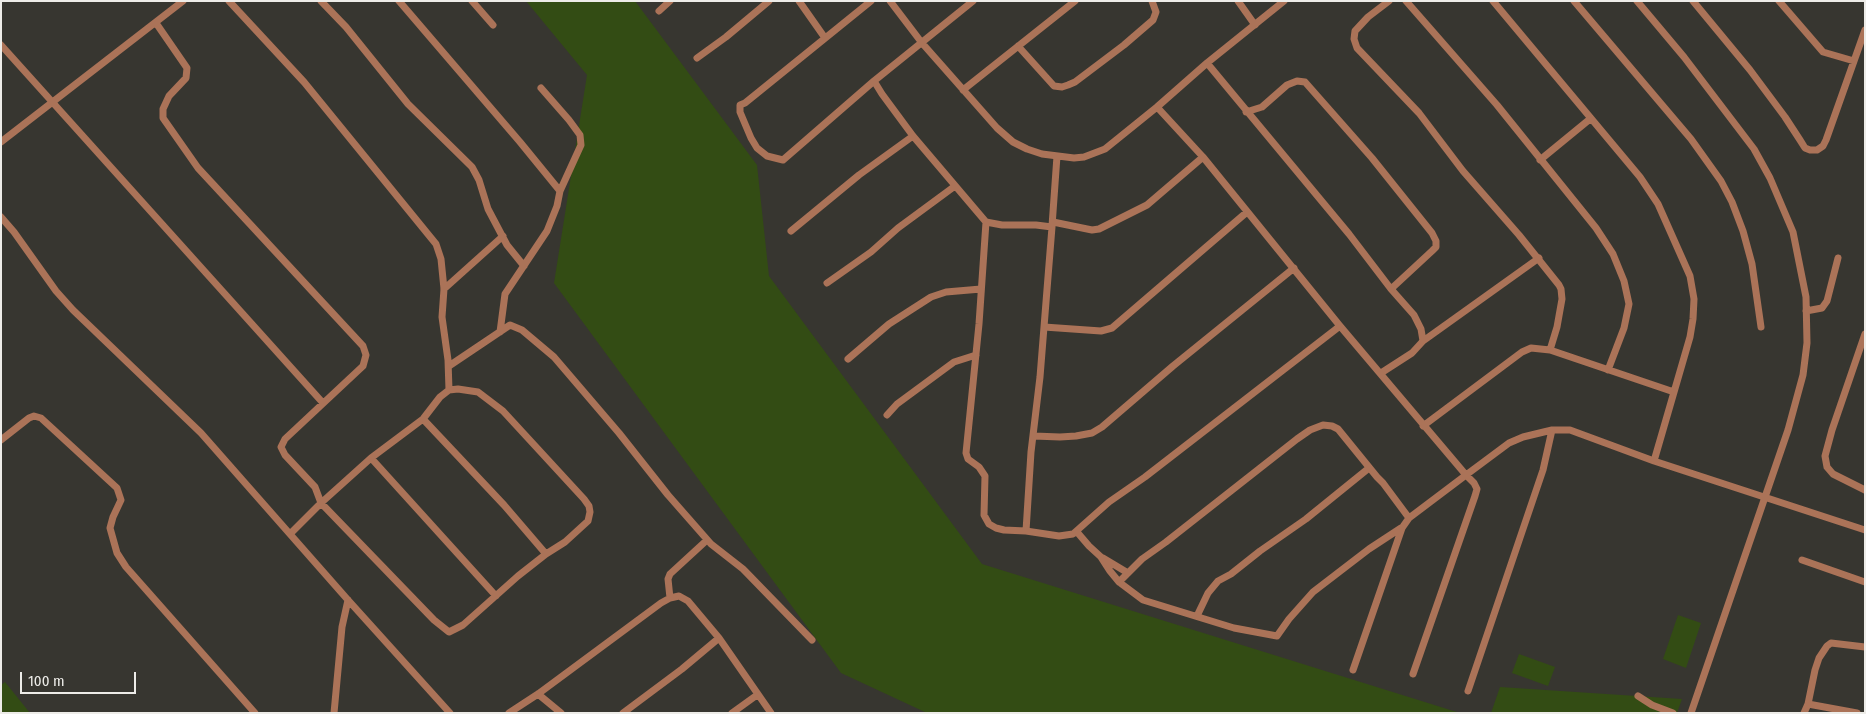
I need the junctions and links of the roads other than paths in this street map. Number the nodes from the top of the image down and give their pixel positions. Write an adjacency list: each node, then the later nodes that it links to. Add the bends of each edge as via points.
1 (183, 1): 24 (street)
2 (229, 1): 60 (street, via 304,82 436,244)
3 (321, 1): 54 (street, via 408,104 472,167)
4 (398, 1): 48 (street)
5 (472, 1): 26 (street)
6 (670, 1): 23 (street)
7 (769, 1): 32 (street)
8 (799, 1): 28 (street)
9 (871, 1): 28 (street)
10 (890, 1): 29 (street)
11 (1075, 1): 31 (street)
12 (1152, 1): 31 (street, via 1156,12 1153,20 1076,82 1062,88 1054,86)
13 (1238, 1): 25 (street)
14 (1284, 1): 25 (street)
15 (1389, 1): 55 (street, via 1355,31 1357,48 1419,113 1463,171)
16 (1406, 1): 46 (street, via 1497,105)
17 (1493, 1): 41 (street)
18 (1574, 1): 66 (street, via 1691,139 1721,181 1746,239)
19 (1637, 1): 63 (street, via 1754,149 1770,178 1793,232 1803,277)
20 (1694, 1): 33 (street, via 1786,117 1805,148 1810,150 1823,146 1826,140)
21 (1779, 1): 33 (street, via 1823,52)
22 (972, 2): 29 (street)
23 (659, 12)
24 (156, 22): 38 (street); 78 (street, via 187,68 186,78 169,96 163,118 198,168 363,346 366,355 363,366)
25 (1255, 24): 34 (street)
26 (493, 26)
27 (1865, 30): 33 (street)
28 (825, 38): 35 (street, via 740,105 744,123 757,148 767,156 782,160)
29 (922, 43): 35 (street); 37 (street)
30 (1, 45): 38 (street)
31 (1018, 46): 37 (street)
32 (697, 58)
33 (1854, 61)
34 (1207, 63): 39 (street); 40 (street)
35 (874, 81): 42 (street)
36 (540, 88): 48 (street, via 580,135 581,144)
37 (963, 90): 44 (street, via 1013,142 1027,150)
38 (52, 103): 43 (street); 78 (street)
39 (1157, 107): 44 (street, via 1105,149 1084,157); 45 (street)
40 (1246, 112): 62 (street); 62 (street, via 1262,107 1287,85 1305,82 1372,158 1436,241 1436,247)
41 (1590, 119): 46 (street); 77 (street, via 1640,177 1658,204 1690,276 1693,319)
42 (913, 136): 47 (street); 53 (street)
43 (1, 142)
44 (1057, 156): 52 (street)
45 (1203, 157): 49 (street); 52 (street, via 1147,205 1108,225 1092,230)
46 (1540, 160): 74 (street, via 1596,228 1613,254 1624,281 1629,304 1624,328)
47 (955, 186): 51 (street); 59 (street)
48 (560, 191): 57 (street, via 558,206 547,231)
49 (1247, 212): 58 (street); 65 (street, via 1112,328 1101,331)
50 (1, 217): 97 (street, via 73,310 201,432)
51 (986, 222): 52 (street); 61 (street)
52 (1052, 225): 65 (street)
53 (791, 231)
54 (502, 236): 57 (street); 60 (street)
55 (1538, 258): 69 (street); 70 (street, via 1561,289 1559,318)
56 (1838, 258): 63 (street, via 1827,301 1822,308)
57 (524, 266): 67 (street, via 505,294)
58 (1294, 268): 64 (street); 83 (street, via 1102,427 1084,435)
59 (827, 283)
60 (444, 289): 73 (street, via 442,317)
61 (981, 289): 71 (street); 72 (street, via 946,292 931,297 889,324)
62 (1391, 289): 69 (street, via 1414,315)
63 (1806, 311): 90 (street, via 1805,366 1788,430)
64 (1340, 326): 75 (street); 96 (street, via 1109,502)
65 (1044, 327): 83 (street)
66 (1761, 327)
67 (500, 332): 73 (street); 98 (street, via 510,326 522,330 554,357)
68 (1865, 334): 89 (street, via 1825,456 1827,467 1833,474)
69 (1423, 341): 75 (street)
70 (1550, 350): 74 (street); 81 (street, via 1525,350)
71 (976, 355): 79 (street, via 954,362); 95 (street, via 967,456 984,476 984,515 989,524 1004,530)
72 (848, 358)
73 (449, 366): 76 (street)
74 (1608, 370): 77 (street)
75 (1381, 373): 81 (street)
76 (450, 390): 80 (street, via 440,397); 99 (street, via 478,392 503,411 589,506 588,522)
77 (1674, 392): 86 (street)
78 (322, 403): 91 (street, via 285,439 281,447 315,487)
79 (887, 414)
80 (423, 420): 85 (street); 99 (street)
81 (1423, 426): 88 (street)
82 (1552, 430): 86 (street, via 1582,433); 88 (street, via 1509,443); 114 (street, via 1543,470)
83 (1034, 436): 95 (street)
84 (1, 440): 119 (street, via 29,418 41,418 117,488 121,500 110,528 117,553)
85 (371, 458): 91 (street); 105 (street)
86 (1654, 461): 90 (street)
87 (1369, 468): 92 (street); 102 (street, via 1338,429 1318,426 1296,439); 108 (street, via 1300,524 1218,581)
88 (1466, 475): 92 (street); 113 (street, via 1474,483 1475,496)
89 (1865, 490)
90 (1764, 497): 94 (street); 128 (street)
91 (321, 503): 97 (street); 105 (street, via 449,632 463,625)
92 (1409, 518): 93 (street)
93 (1402, 528): 108 (street, via 1313,592 1277,636 1234,628); 112 (street)
94 (1864, 529)
95 (1026, 531): 96 (street, via 1059,536)
96 (1077, 532): 100 (street)
97 (290, 534): 107 (street)
98 (707, 540): 106 (street, via 670,574); 110 (street, via 743,569)
99 (546, 554): 105 (street)
100 (1101, 557): 102 (street); 103 (street)
101 (1802, 560): 104 (street)
102 (1128, 573): 103 (street)
103 (1119, 582): 108 (street, via 1143,600)
104 (1865, 582)
105 (496, 596)
106 (670, 598): 109 (street, via 684,598); 115 (street)
107 (348, 600): 120 (street, via 342,627); 121 (street)
108 (1197, 616)
109 (719, 638): 116 (street); 124 (street)
110 (812, 640)
111 (1865, 648): 118 (street, via 1832,643 1827,646 1815,670)
112 (1353, 670)
113 (1413, 674)
114 (1468, 691)
115 (538, 694): 122 (street); 123 (street)
116 (757, 695): 125 (street); 126 (street)
117 (1638, 696): 127 (street)
118 (1808, 704): 129 (street); 130 (street)
119 (255, 713)
120 (334, 713)
121 (450, 713)
122 (509, 713)
123 (561, 713)
124 (624, 713)
125 (732, 713)
126 (771, 713)
127 (1673, 713)
128 (1690, 713)
129 (1804, 713)
130 (1857, 713)

